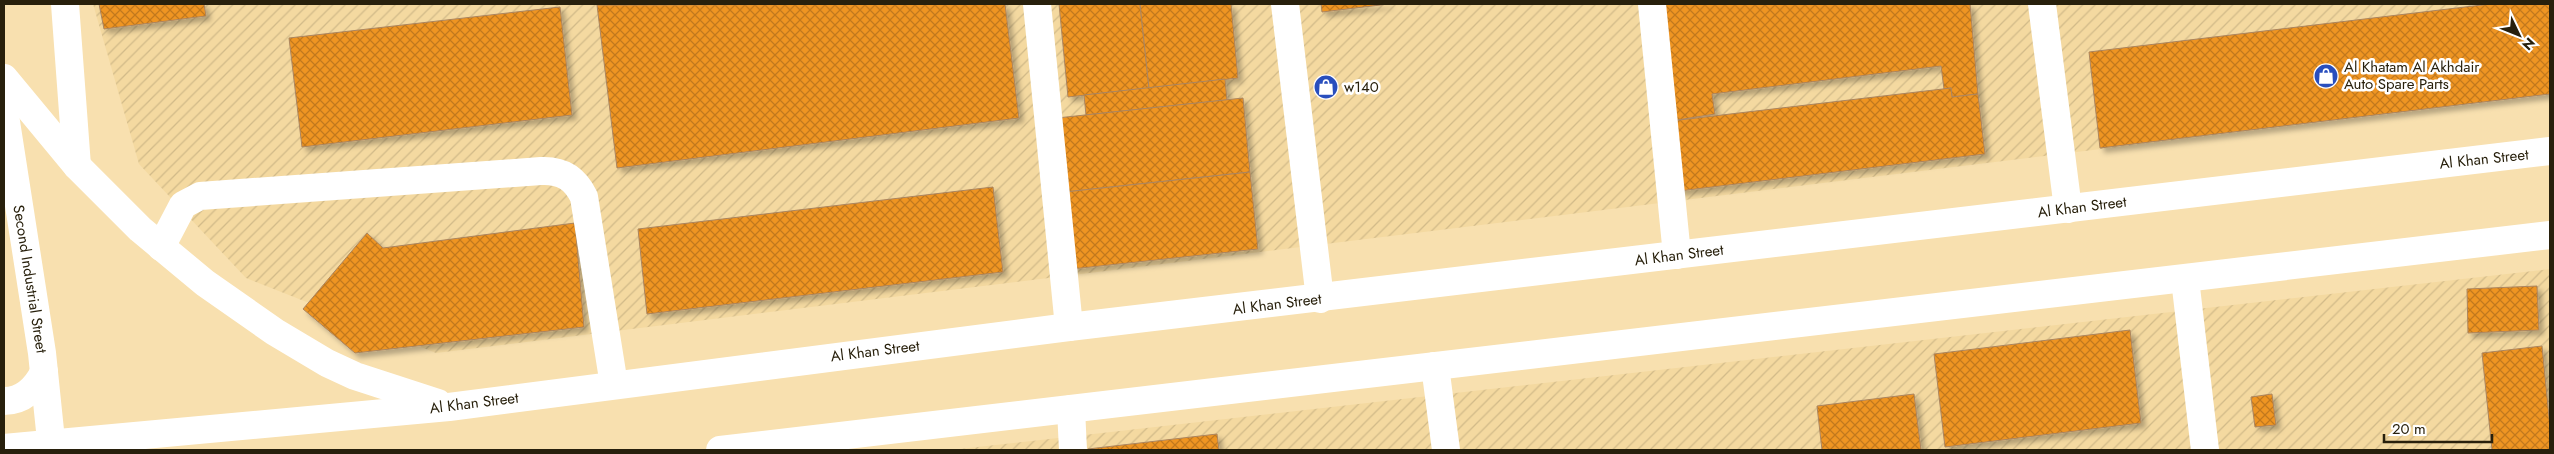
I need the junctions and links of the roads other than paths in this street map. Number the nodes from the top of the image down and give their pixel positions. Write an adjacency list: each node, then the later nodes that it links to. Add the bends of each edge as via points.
1 (65, 4): 9 (main road)
2 (1037, 4): 16 (main road)
3 (1285, 4): 15 (main road)
4 (1652, 4): 13 (main road)
5 (2042, 4): 10 (main road)
6 (4, 78): 9 (main road)
7 (4, 109): 18 (main road, Second Industrial Street)
8 (2550, 151): 10 (main road, Al Khan Street)
9 (77, 166): 12 (main road)
10 (2068, 209): 13 (main road, Al Khan Street)
11 (2550, 235): 14 (main road)
12 (161, 247): 19 (main road, via 182,205 200,196 541,171 563,173 572,179 584,197); 21 (main road, via 205,283 301,349 355,376)
13 (1677, 256): 15 (main road, Al Khan Street)
14 (2185, 279): 17 (main road); 28 (main road)
15 (1320, 298): 16 (main road, Al Khan Street)
16 (1069, 326): 19 (main road, Al Khan Street)
17 (1435, 366): 22 (main road); 27 (main road)
18 (44, 372): 20 (main road, via 30,392); 23 (main road, Second Industrial Street)
19 (614, 385): 21 (main road, Al Khan Street)
20 (4, 401)
21 (449, 407): 23 (main road, Al Khan Street)
22 (1071, 409): 25 (main road); 26 (main road)
23 (51, 446): 24 (main road, Al Khan Street)
24 (4, 448)
25 (727, 450)
26 (1073, 450)
27 (1446, 450)
28 (2205, 450)

